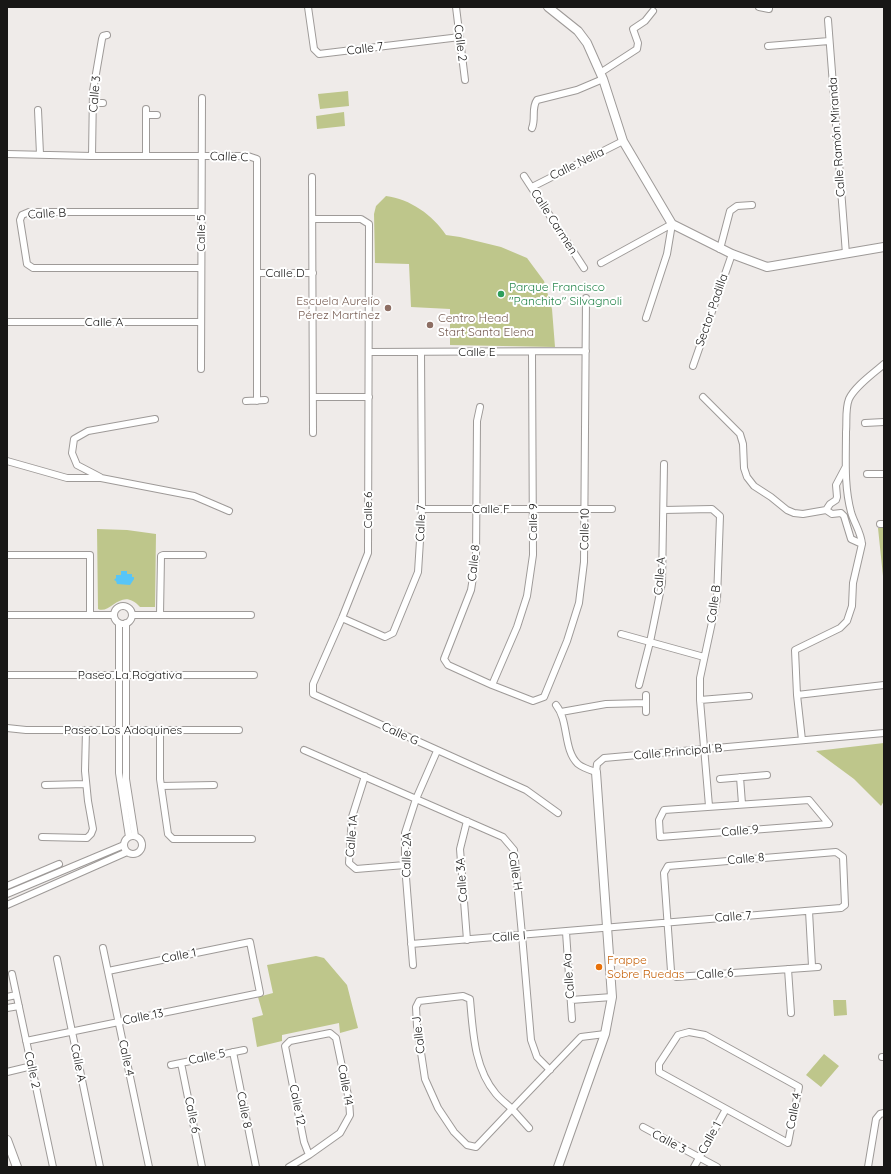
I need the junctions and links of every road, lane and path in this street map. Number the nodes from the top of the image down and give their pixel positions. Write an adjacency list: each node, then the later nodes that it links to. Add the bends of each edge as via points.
1 (308, 7): 9 (street, Calle 7, via 314,49 319,54)
2 (456, 7): 9 (street, Calle 2)
3 (548, 7): 12 (street, via 578,31 587,43)
4 (759, 7): 5 (street)
5 (769, 9)
6 (653, 11): 12 (street, via 645,21 633,29 638,43 637,49)
7 (828, 20): 10 (street, Calle Ramón Miranda)
8 (107, 35): 15 (street, Calle 3, via 102,39)
9 (460, 37): 13 (street, Calle 2)
10 (830, 41): 11 (street); 36 (street, Calle Ramón Miranda)
11 (768, 46)
12 (602, 76): 19 (street, via 577,90 537,100 534,104); 20 (street)
13 (465, 80)
14 (202, 98): 25 (street, Calle 5)
15 (93, 103): 16 (street); 23 (street, Calle 3)
16 (103, 103)
17 (38, 110): 22 (street)
18 (157, 115): 24 (street, via 146,112)
19 (532, 128)
20 (624, 142): 28 (street, Calle Nelia); 32 (street)
21 (7, 154): 22 (street, Calle C)
22 (40, 154): 23 (street, Calle C)
23 (92, 156): 24 (street, Calle C)
24 (146, 156): 25 (street, Calle C)
25 (201, 156): 30 (street, Calle 5); 40 (street, Calle C, via 248,156 257,159)
26 (524, 176): 28 (street, Calle Carmen)
27 (312, 177): 31 (street)
28 (532, 187): 39 (street, Calle Carmen)
29 (752, 205): 34 (street, via 737,206 730,211)
30 (201, 212): 38 (street, Calle 5); 38 (street, Calle B, via 29,212 22,215 20,220 27,264 33,268)
31 (313, 219): 41 (street); 47 (street, Calle 6, via 361,218 369,224)
32 (672, 224): 34 (street); 37 (street); 43 (street, via 666,260)
33 (884, 247): 36 (street)
34 (720, 249): 35 (street)
35 (732, 254): 36 (street, via 768,267); 51 (street, Sector Padilla)
36 (846, 254)
37 (601, 263)
38 (201, 268): 45 (street, Calle 5)
39 (584, 268)
40 (257, 273): 41 (street, Calle D); 56 (street, Calle C)
41 (313, 273): 53 (street)
42 (586, 298): 46 (street, Calle 10, via 583,312)
43 (646, 318)
44 (7, 322): 45 (street, Calle A)
45 (201, 322): 52 (street, Calle 5)
46 (586, 351): 49 (street, Calle E); 72 (street, Calle 10)
47 (369, 352): 48 (street, Calle E); 54 (street, Calle 6)
48 (421, 352): 49 (street, Calle E); 70 (street, Calle 7)
49 (532, 352): 74 (street, Calle 9)
50 (884, 364): 66 (street, via 860,385 850,398 846,411)
51 (693, 366)
52 (201, 368)
53 (313, 397): 54 (street); 63 (street)
54 (369, 397): 87 (street, Calle 6, via 368,553)
55 (703, 397): 76 (street, via 740,434 744,468 754,486 794,513)
56 (257, 400): 57 (street); 58 (street)
57 (265, 400)
58 (246, 401)
59 (480, 407): 71 (street, Calle 8, via 477,421)
60 (155, 419): 69 (street, via 88,431 74,439 72,452 77,465)
61 (865, 422): 62 (street)
62 (884, 422)
63 (313, 433)
64 (7, 460): 69 (street, via 67,478)
65 (664, 464): 75 (street, Calle A)
66 (845, 468): 76 (street, via 836,485 836,500); 78 (street, via 851,512)
67 (867, 474): 68 (street)
68 (884, 474)
69 (102, 478): 77 (street, via 194,496)
70 (422, 509): 71 (street, Calle F); 87 (street, Calle 7, via 418,572 393,633 385,637)
71 (477, 509): 74 (street, Calle F); 97 (street, Calle 8, via 476,559 471,590 444,659 448,665)
72 (585, 509): 73 (street, Calle F); 74 (street, Calle F); 97 (street, Calle 10, via 584,562 579,603 567,641 544,697 533,701)
73 (612, 509)
74 (533, 510): 97 (street, Calle 9, via 533,555 527,596 517,627)
75 (664, 510): 91 (street, Calle A, via 662,583); 92 (street, Calle B, via 712,509 720,516 717,598)
76 (826, 510): 78 (street, via 844,516 850,538)
77 (229, 511)
78 (862, 544): 101 (street, via 853,583 852,606 847,620 840,628 795,650)
79 (7, 555): 83 (street, via 90,555)
80 (203, 555): 85 (street, via 160,556)
81 (114, 614): 83 (street); 84 (street, via 117,608 123,606 129,608); 88 (street)
82 (7, 615): 83 (street)
83 (90, 615)
84 (132, 615): 85 (street); 89 (street)
85 (160, 615): 86 (street)
86 (250, 615)
87 (342, 618): 118 (street, Calle G, via 313,684 313,694)
88 (119, 623): 89 (street); 94 (street)
89 (126, 623): 95 (street)
90 (620, 634): 91 (street)
91 (650, 642): 92 (street); 98 (street, Calle A)
92 (704, 657): 103 (street, Calle B, via 700,678)
93 (7, 675): 94 (street, Paseo La Rogativa)
94 (119, 675): 95 (street, Paseo La Rogativa); 110 (street)
95 (126, 675): 96 (street, Paseo La Rogativa); 111 (street)
96 (254, 675)
97 (492, 685)
98 (639, 685)
99 (884, 686): 101 (street)
100 (646, 695): 104 (street)
101 (797, 695): 115 (street)
102 (749, 696): 103 (street)
103 (700, 700): 117 (street, Calle B)
104 (646, 703): 106 (street, via 606,704); 107 (street)
105 (556, 705): 106 (street)
106 (561, 712): 119 (street, via 572,757 580,765)
107 (646, 712)
108 (7, 728): 109 (street, Paseo Los Adoquines)
109 (86, 730): 110 (street, Paseo Los Adoquines); 124 (street)
110 (119, 730): 111 (street, Paseo Los Adoquines); 134 (street, via 120,786)
111 (126, 730): 112 (street, Paseo Los Adoquines); 134 (street, via 126,779)
112 (160, 730): 113 (street, Paseo Los Adoquines); 127 (street)
113 (239, 730)
114 (884, 733): 115 (street, Calle Principal B)
115 (802, 740): 117 (street, Calle Principal B)
116 (304, 750): 121 (street, Calle H)
117 (704, 750): 119 (street, Calle Principal B, via 604,758 597,764); 130 (street)
118 (437, 751): 128 (street, Calle 2A); 131 (street, Calle G, via 526,790)
119 (596, 772): 146 (street)
120 (767, 775): 122 (street)
121 (365, 776): 128 (street, Calle H); 139 (street, Calle 1A, via 352,817 349,863 356,869)
122 (740, 777): 123 (street); 129 (street)
123 (720, 779)
124 (86, 784): 125 (street); 133 (street, via 93,829 91,834 87,838)
125 (45, 785)
126 (214, 785): 127 (street)
127 (161, 786): 135 (street, via 168,834 173,839)
128 (416, 799): 132 (street, Calle H); 139 (street, Calle 2A, via 405,833)
129 (742, 804): 130 (street, Calle 9); 130 (street, Calle 9, via 810,800 829,824 660,838 659,820 664,810)
130 (709, 806)
131 (558, 813)
132 (467, 821): 148 (street, Calle H, via 503,837 514,850); 149 (street, Calle 3A, via 460,850)
133 (42, 837)
134 (132, 837): 136 (street); 137 (street, via 140,839 142,848 132,855)
135 (252, 839)
136 (124, 845): 137 (street); 141 (street)
137 (127, 852): 143 (street)
138 (59, 864): 140 (street)
139 (405, 865): 150 (street, Calle 2A)
140 (7, 886)
141 (7, 894)
142 (845, 894): 144 (street, Calle 7, via 845,905 840,908); 145 (street, Calle 8, via 843,857 836,852 668,866 664,873)
143 (7, 905)
144 (809, 911): 145 (street, Calle 7); 154 (street, Calle 6, via 815,966)
145 (667, 922): 146 (street, Calle 7); 154 (street, Calle 6, via 671,971 676,977)
146 (608, 928): 147 (street, Calle I); 159 (street)
147 (566, 932): 148 (street, Calle I); 161 (street, Calle Aa)
148 (522, 936): 149 (street, Calle I); 176 (street, Calle H, via 530,1040 537,1057)
149 (467, 940): 150 (street, Calle I)
150 (411, 944): 153 (street, Calle 2A)
151 (104, 948): 155 (street, Calle 4)
152 (57, 959): 167 (street, Calle A)
153 (413, 965)
154 (788, 969): 164 (street)
155 (108, 971): 157 (street, Calle 1, via 250,942); 166 (street, Calle 4)
156 (12, 974): 158 (street, Calle 2)
157 (260, 993): 166 (street, Calle 13)
158 (16, 995): 160 (street); 162 (street, Calle 2)
159 (612, 997): 161 (street); 168 (street)
160 (7, 998)
161 (571, 1000): 165 (street, Calle Aa)
162 (19, 1006): 163 (street); 169 (street, Calle 2)
163 (7, 1008)
164 (791, 1013)
165 (572, 1019)
166 (119, 1022): 167 (street, Calle 13); 189 (street, Calle 4)
167 (72, 1032): 169 (street, Calle 13); 188 (street, Calle A)
168 (605, 1034): 176 (street, Calle J, via 581,1037); 193 (street)
169 (26, 1041): 175 (street, Calle 2)
170 (244, 1050): 171 (street, Calle 5)
171 (233, 1052): 173 (street, Calle 5); 191 (street, Calle 8)
172 (287, 1055): 184 (street, Calle 12, via 304,1142); 184 (street, Calle 14, via 285,1046 290,1041 330,1033 336,1038 350,1115 340,1133)
173 (181, 1063): 174 (street, Calle 5); 190 (street, Calle 6)
174 (171, 1065)
175 (32, 1066): 177 (street); 187 (street, Calle 2)
176 (550, 1070): 178 (street, Calle J)
177 (7, 1072)
178 (512, 1109): 178 (street, Calle J, via 476,1147 467,1145 454,1132 438,1108 425,1079 417,1026 416,1007 419,1001 463,996 470,999 475,1048 482,1070 496,1094); 181 (street, Calle J)
179 (726, 1109): 179 (street, Calle 4, via 788,1143 799,1087 706,1035 689,1032 678,1034 659,1064 659,1072); 185 (street, Calle 1)
180 (884, 1113): 196 (street, via 876,1119)
181 (529, 1128)
182 (643, 1128): 185 (street, Calle 3)
183 (7, 1140): 186 (street)
184 (310, 1155): 192 (street)
185 (699, 1157): 194 (street, Calle 1); 195 (street, Calle 3)
186 (17, 1167)
187 (53, 1167)
188 (100, 1167)
189 (149, 1167)
190 (202, 1167)
191 (256, 1167)
192 (289, 1167)
193 (558, 1167)
194 (694, 1167)
195 (717, 1167)
196 (868, 1167)

